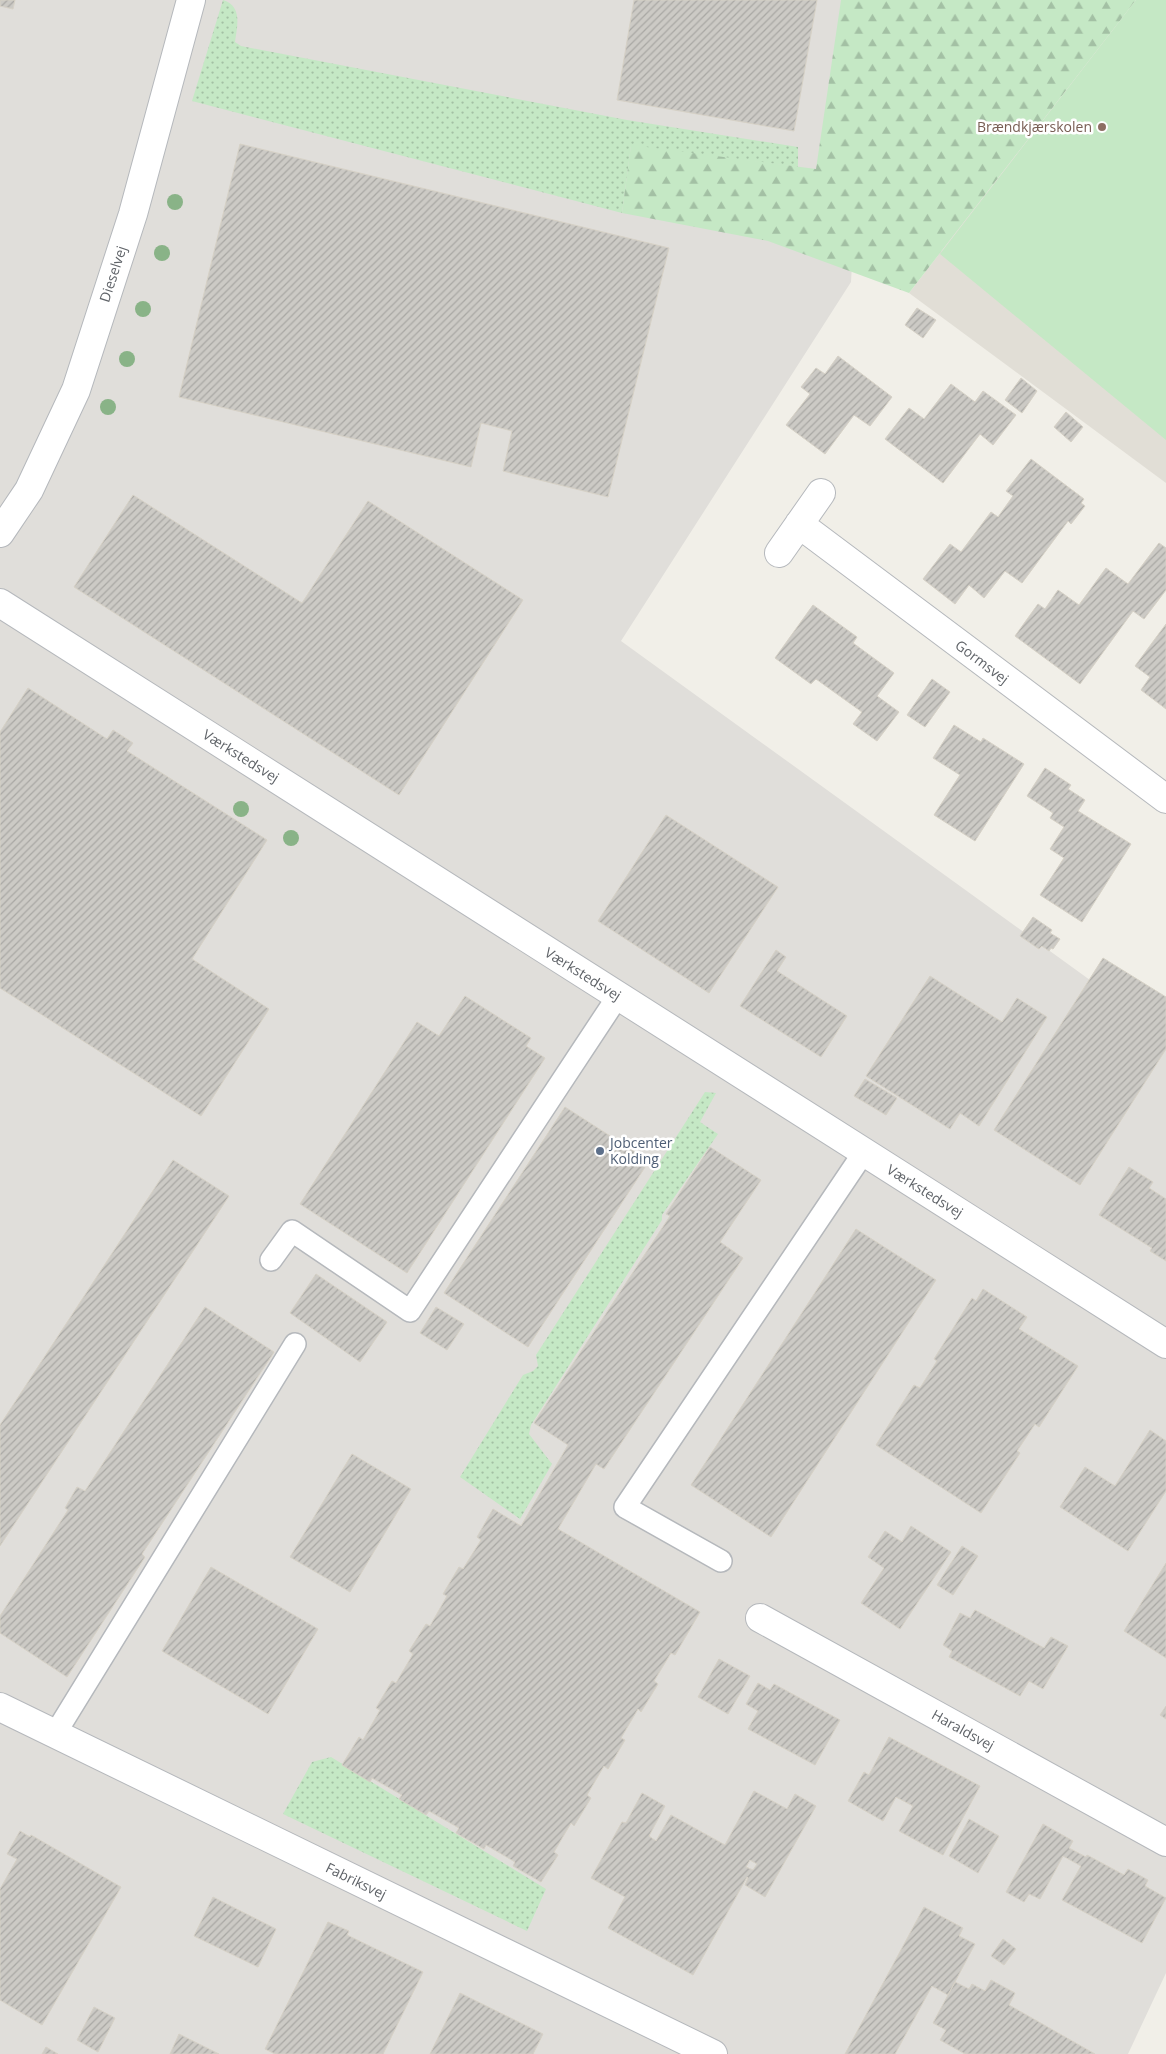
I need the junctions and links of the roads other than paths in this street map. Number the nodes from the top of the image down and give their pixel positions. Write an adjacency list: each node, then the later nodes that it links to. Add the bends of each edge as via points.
1 (191, 0): 4 (street, Dieselvej, via 133,214 76,390 29,490)
2 (821, 492): 3 (street)
3 (799, 524): 5 (street); 7 (street, Gormsvej)
4 (0, 533)
5 (779, 553)
6 (0, 603): 8 (street, Værkstedsvej)
7 (1166, 799)
8 (618, 996): 9 (street, Værkstedsvej); 10 (lane, via 410,1311 292,1231)
9 (864, 1152): 12 (street, Værkstedsvej); 13 (lane, via 625,1507)
10 (271, 1260)
11 (295, 1344): 16 (lane)
12 (1166, 1344)
13 (721, 1561)
14 (760, 1618): 17 (street, Haraldsvej)
15 (0, 1707): 16 (street, Fabriksvej)
16 (55, 1734): 18 (street, Fabriksvej)
17 (1166, 1842)
18 (713, 2054)

